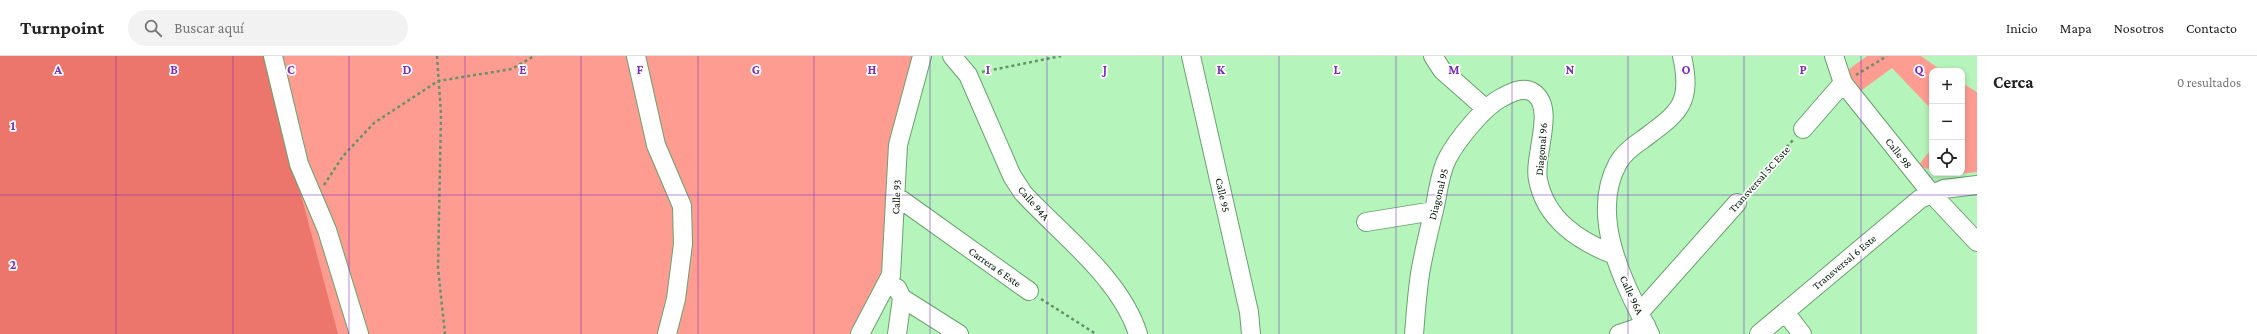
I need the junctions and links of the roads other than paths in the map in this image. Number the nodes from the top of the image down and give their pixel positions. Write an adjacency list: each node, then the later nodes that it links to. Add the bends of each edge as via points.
1 (273, 56): 26 (street, via 299,164 327,230)
2 (636, 56): 27 (street, via 656,145 682,206 683,244 676,299)
3 (922, 56): 15 (street, Calle 93, via 898,145)
4 (952, 56): 31 (street, Calle 94A, via 968,75 1012,176 1023,193 1118,292 1132,315)
5 (1191, 56): 32 (street, Calle 95, via 1249,312)
6 (1433, 56): 11 (street, via 1442,70)
7 (1834, 56): 9 (street, Calle 98)
8 (1684, 63): 20 (street, Calle 96A, via 1686,89 1676,114 1634,146 1619,161 1611,178 1607,197 1607,219)
9 (1844, 83): 12 (street); 14 (street, Calle 98)
10 (1523, 89): 11 (street, Diagonal 95, via 1500,98); 20 (street, Diagonal 96, via 1534,93 1541,101 1544,112 1537,164 1538,180 1546,202 1571,234 1593,247)
11 (1486, 109): 17 (street, Diagonal 95, via 1447,159)
12 (1803, 129)
13 (1977, 185): 14 (street)
14 (1931, 193): 19 (street, Calle 98); 24 (street, Transversal 6 Este, via 1912,205)
15 (896, 196): 21 (street, Calle 93); 22 (street, Carrera 6 Este)
16 (1737, 203): 25 (street, Transversal 5C Este)
17 (1434, 211): 18 (street); 33 (street, Diagonal 95, via 1421,268)
18 (1366, 222)
19 (1977, 242)
20 (1614, 255): 25 (street, Calle 96A)
21 (891, 275): 23 (street); 28 (street, Calle 93)
22 (1029, 291)
23 (902, 298): 29 (street); 30 (street)
24 (1785, 312): 35 (street, Transversal 6 Este); 36 (street)
25 (1645, 324): 34 (street)
26 (359, 334)
27 (667, 334)
28 (860, 334)
29 (897, 334)
30 (958, 334)
31 (1138, 334)
32 (1251, 334)
33 (1414, 334)
34 (1619, 334)
35 (1759, 334)
36 (1802, 334)

